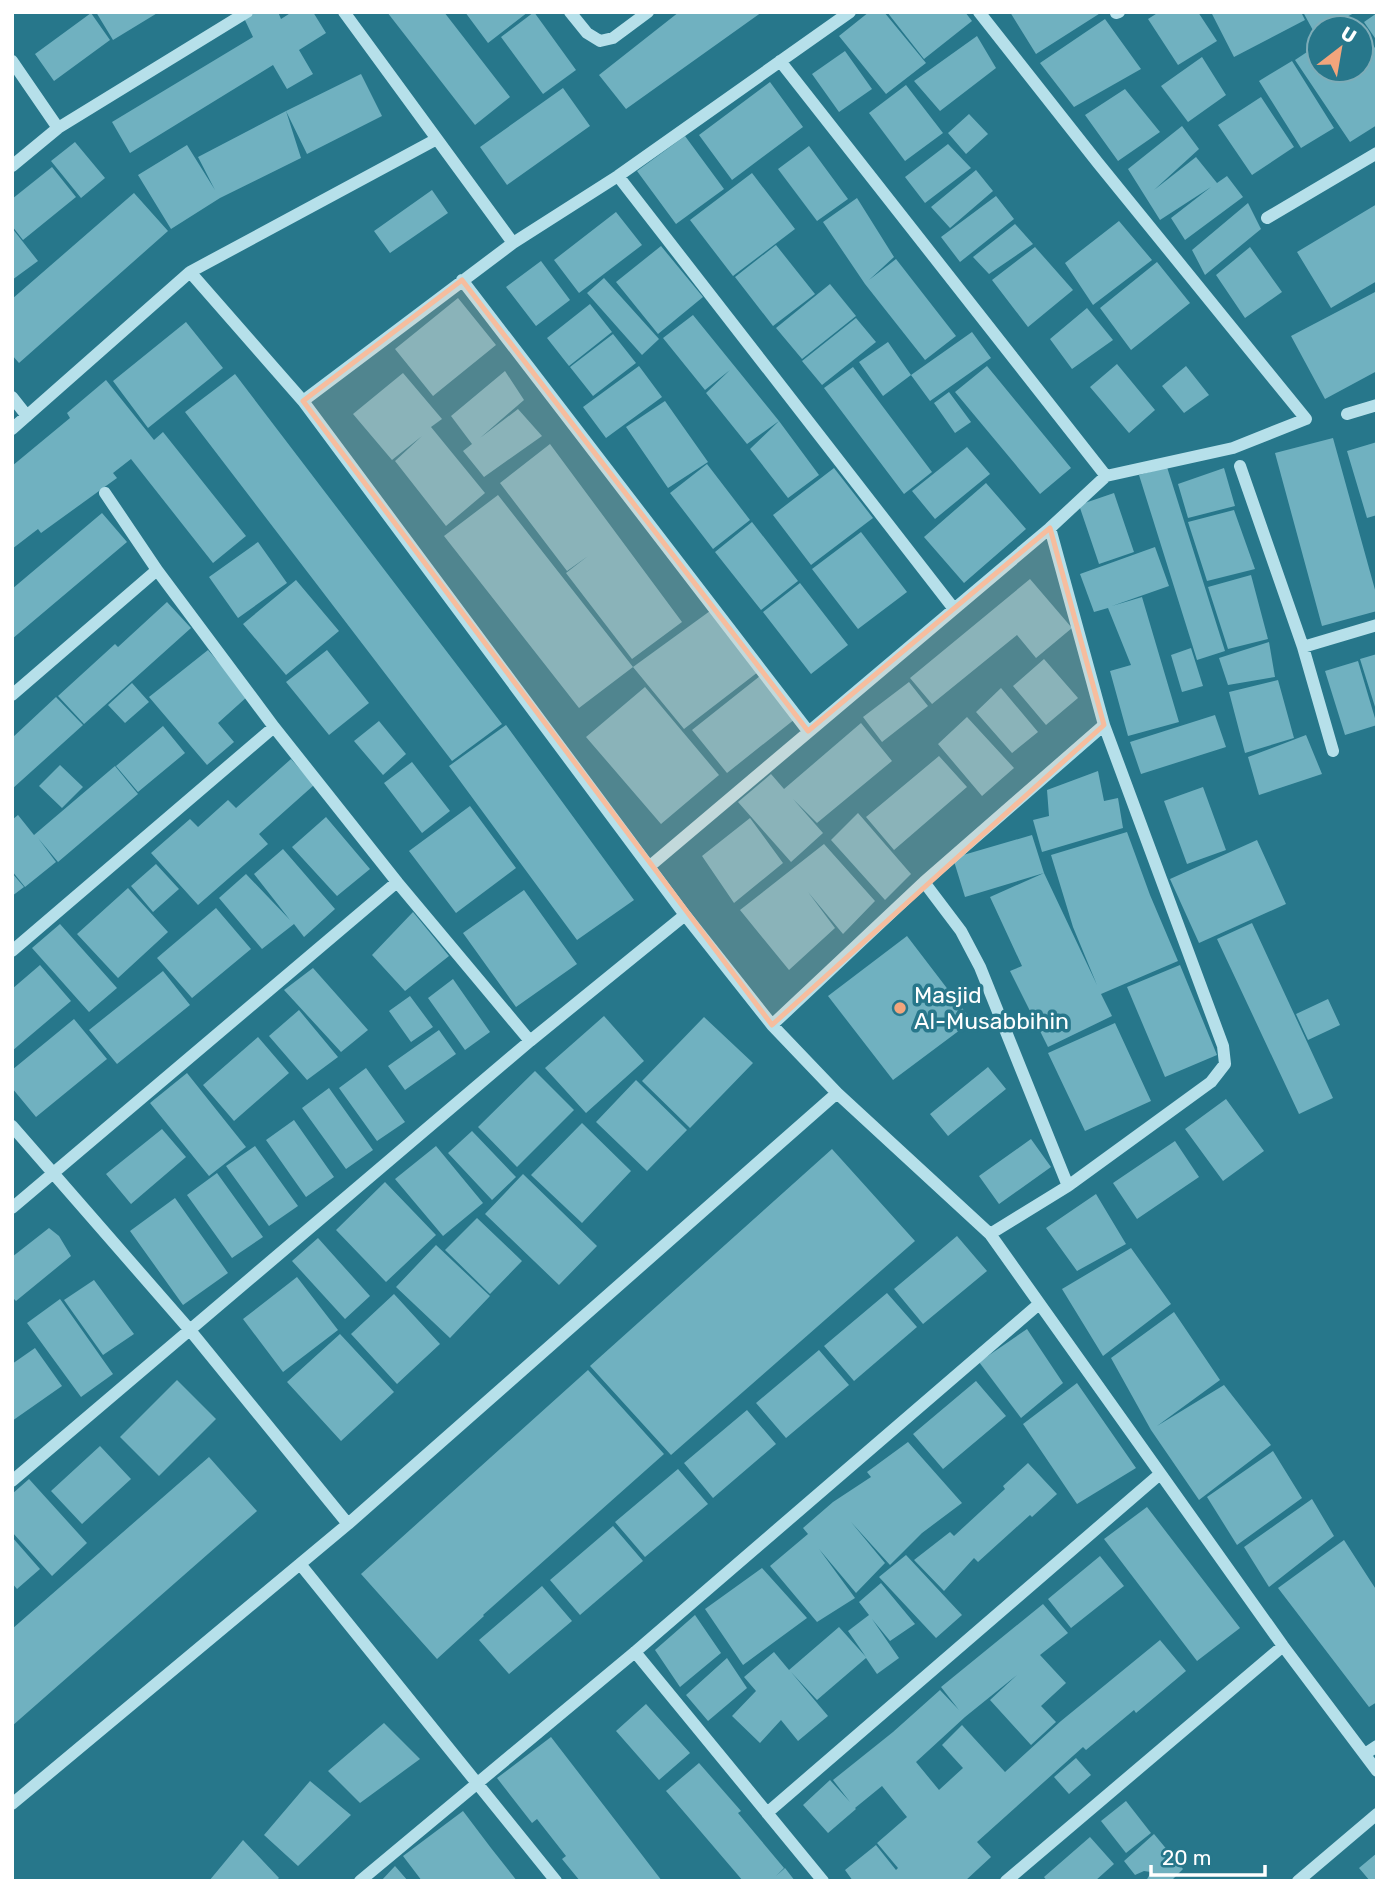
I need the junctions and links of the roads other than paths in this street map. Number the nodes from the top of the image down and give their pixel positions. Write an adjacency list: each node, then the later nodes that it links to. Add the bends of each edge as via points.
1 (247, 12): 9 (street)
2 (344, 12): 10 (street)
3 (570, 12): 4 (street, via 600,41 613,38)
4 (648, 12)
5 (850, 12): 8 (street)
6 (979, 12): 25 (street, via 1306,419 1233,448)
7 (12, 61): 9 (street)
8 (780, 61): 13 (street); 25 (street)
9 (58, 128): 12 (street)
10 (435, 140): 15 (street); 16 (street)
11 (1377, 153): 14 (street)
12 (12, 166)
13 (618, 176): 15 (street); 29 (street)
14 (1266, 218)
15 (513, 243): 17 (street)
16 (190, 272): 19 (street); 22 (street)
17 (462, 280): 19 (street); 35 (street)
18 (12, 397): 22 (street)
19 (303, 401): 37 (street)
20 (1377, 405): 21 (street)
21 (1347, 414)
22 (27, 416): 23 (street)
23 (12, 429)
24 (1240, 467): 31 (street)
25 (1106, 476): 27 (street)
26 (105, 494): 28 (street)
27 (1050, 528): 29 (street); 33 (street)
28 (157, 570): 32 (street); 34 (street)
29 (954, 609): 35 (street)
30 (1377, 625): 31 (street)
31 (1303, 647): 36 (street)
32 (12, 695)
33 (1104, 725): 39 (street); 47 (street, via 1223,1046 1225,1064 1211,1082)
34 (274, 727): 38 (street); 41 (street)
35 (808, 731): 37 (street)
36 (1333, 751)
37 (650, 866): 40 (street)
38 (397, 882): 43 (street); 46 (street)
39 (924, 882): 42 (street); 47 (street, via 961,931 980,967)
40 (685, 915): 42 (street); 43 (street)
41 (12, 951)
42 (772, 1025): 44 (street)
43 (530, 1041): 51 (street)
44 (837, 1093): 49 (street); 54 (street)
45 (12, 1126): 46 (street)
46 (53, 1172): 48 (street); 51 (street)
47 (1068, 1186): 49 (street)
48 (12, 1208)
49 (989, 1234): 50 (street)
50 (1040, 1304): 52 (street); 57 (street)
51 (189, 1329): 53 (street); 54 (street)
52 (1160, 1474): 56 (street); 63 (street)
53 (12, 1481)
54 (348, 1524): 55 (street)
55 (300, 1564): 61 (street); 62 (street)
56 (1283, 1646): 59 (street); 68 (street)
57 (635, 1651): 61 (street); 63 (street)
58 (1377, 1746): 59 (street)
59 (1365, 1754): 60 (street)
60 (1377, 1771)
61 (477, 1784): 65 (street); 66 (street)
62 (12, 1804)
63 (767, 1813): 67 (street)
64 (1377, 1814): 69 (street)
65 (360, 1881)
66 (556, 1881)
67 (823, 1881)
68 (1006, 1881)
69 (1298, 1881)

